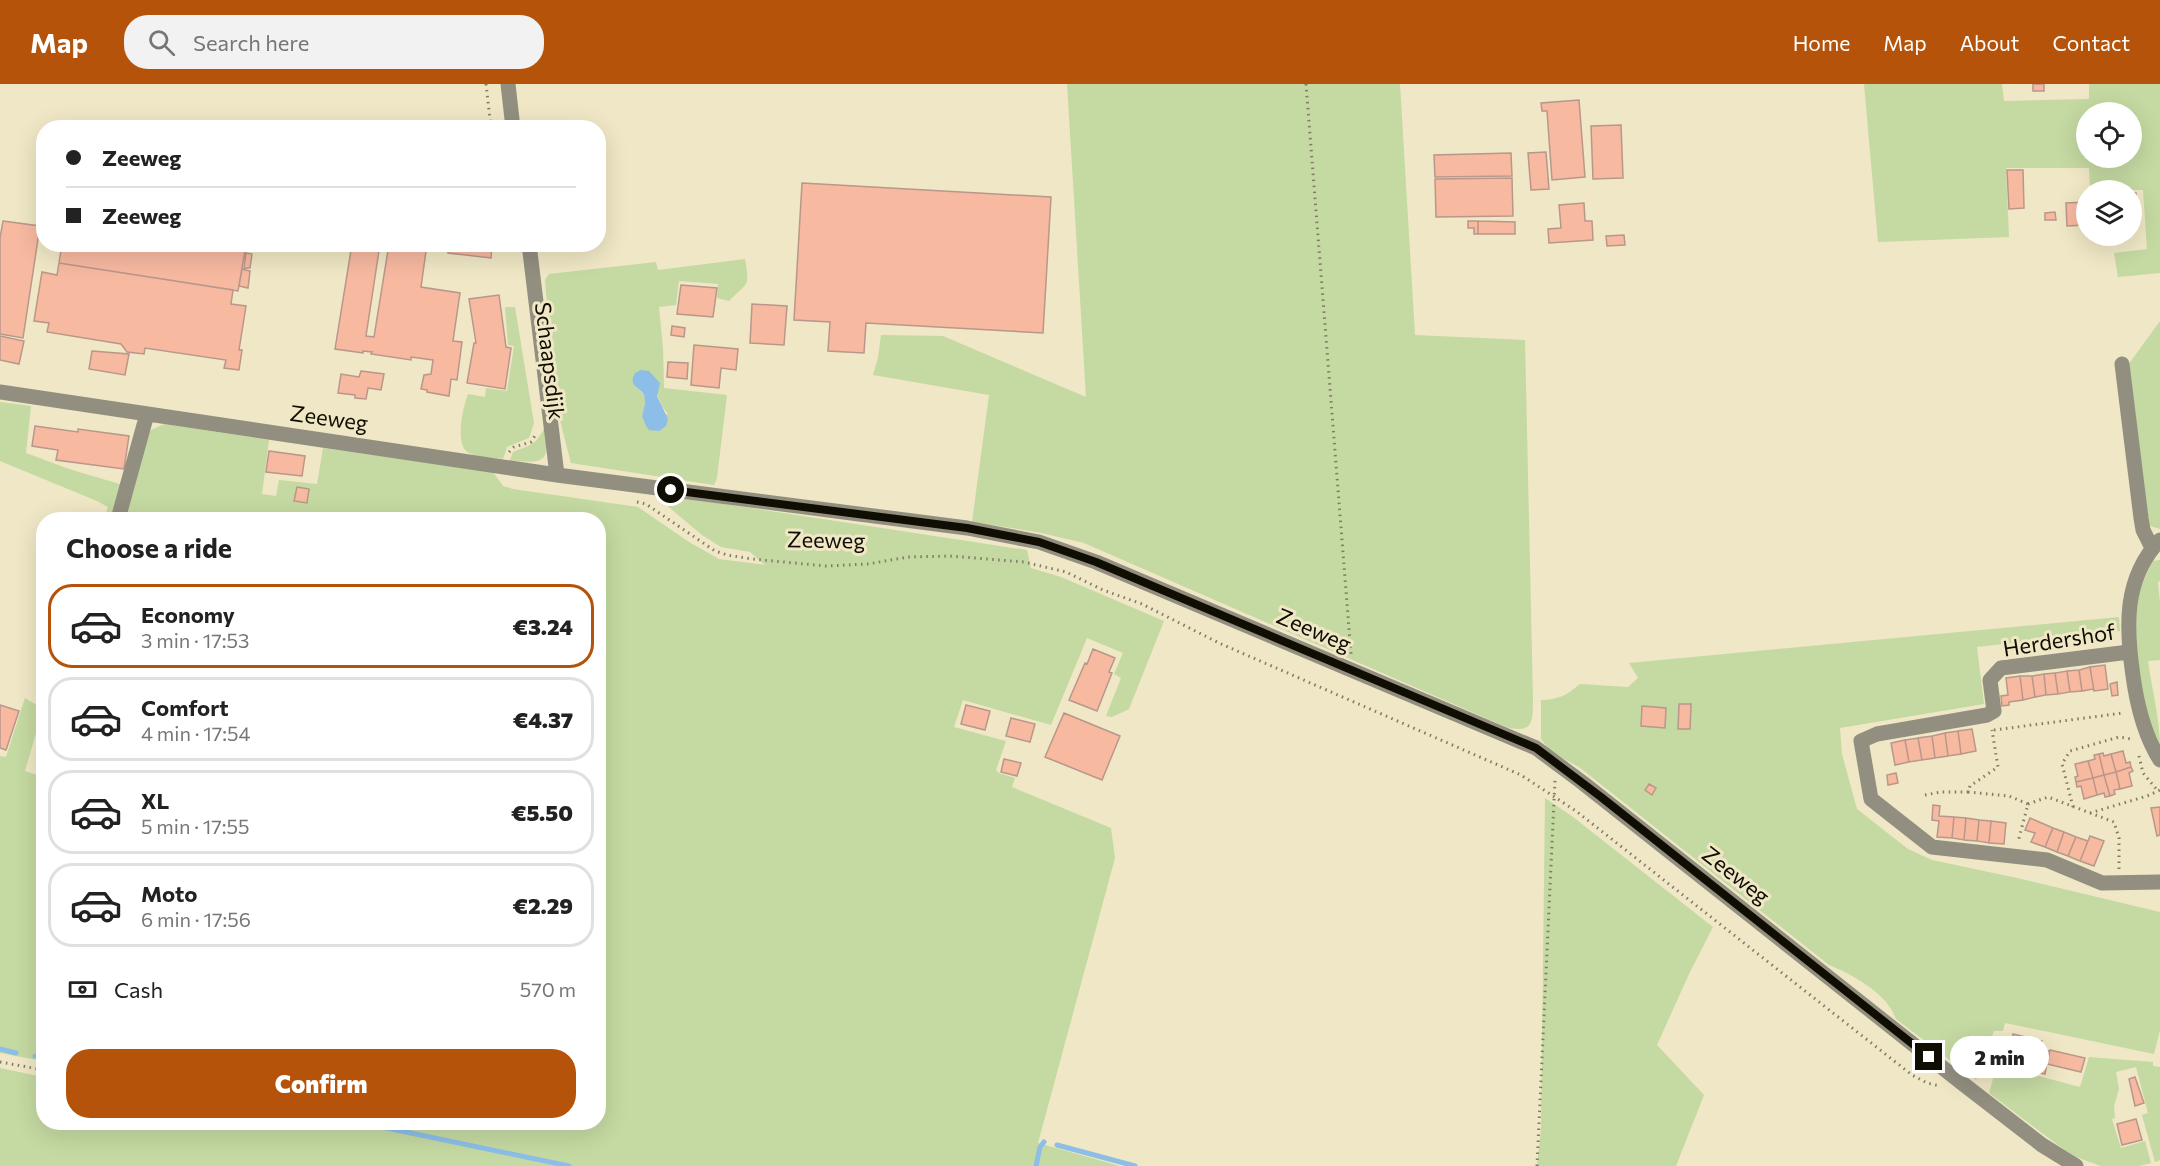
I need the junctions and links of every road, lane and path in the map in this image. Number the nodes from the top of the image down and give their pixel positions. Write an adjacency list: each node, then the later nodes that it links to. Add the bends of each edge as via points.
1 (486, 84): 4 (path)
2 (508, 84): 5 (street)
3 (1306, 84): 17 (path)
4 (490, 120)
5 (512, 120)
6 (530, 252): 12 (street, Schaapsdijk)
7 (2122, 364): 15 (street, via 2143,530)
8 (0, 392): 9 (street, Zeeweg)
9 (147, 414): 11 (street, Zeeweg); 14 (street)
10 (537, 430): 11 (path, Schaapsdijk, via 531,441 511,449)
11 (504, 467): 12 (street, Zeeweg)
12 (558, 475): 17 (street, Zeeweg, via 967,528 1039,542 1096,562)
13 (631, 500): 24 (path, Zeeweg, via 645,504 715,551 735,557 826,566 950,556 1024,562 1066,572 1477,754)
14 (120, 512)
15 (2156, 544): 16 (street, via 2140,570 2131,598)
16 (2129, 652): 20 (street, via 2141,717); 29 (street, Herdershof, via 2001,668 1990,680 1994,711 1987,715 1877,734 1862,741 1871,799 1932,847)
17 (1352, 671): 21 (street, Zeeweg, via 1536,748)
18 (2123, 713): 23 (path, via 1992,730 1998,767 1970,786)
19 (2131, 739): 27 (path, via 2119,737 2070,750 2062,764)
20 (2160, 760)
21 (1556, 763): 24 (path); 34 (street, Zeeweg)
22 (2160, 790): 28 (path)
23 (1968, 792): 25 (path); 26 (path, via 2009,796)
24 (1555, 795): 34 (path, Zeeweg, via 1912,1075 1943,1087); 35 (path)
25 (1925, 795)
26 (2028, 804): 27 (path, via 2048,797); 29 (path)
27 (2073, 807): 28 (path)
28 (2090, 813): 30 (path, via 2114,822 2119,838)
29 (2014, 856): 30 (street, Herdershof, via 2047,860 2102,883)
30 (2119, 882): 31 (street, Herdershof)
31 (2160, 882)
32 (0, 1062): 33 (path)
33 (36, 1069)
34 (1962, 1083): 36 (street, Zeeweg, via 2042,1145)
35 (1537, 1166)
36 (2076, 1166)

